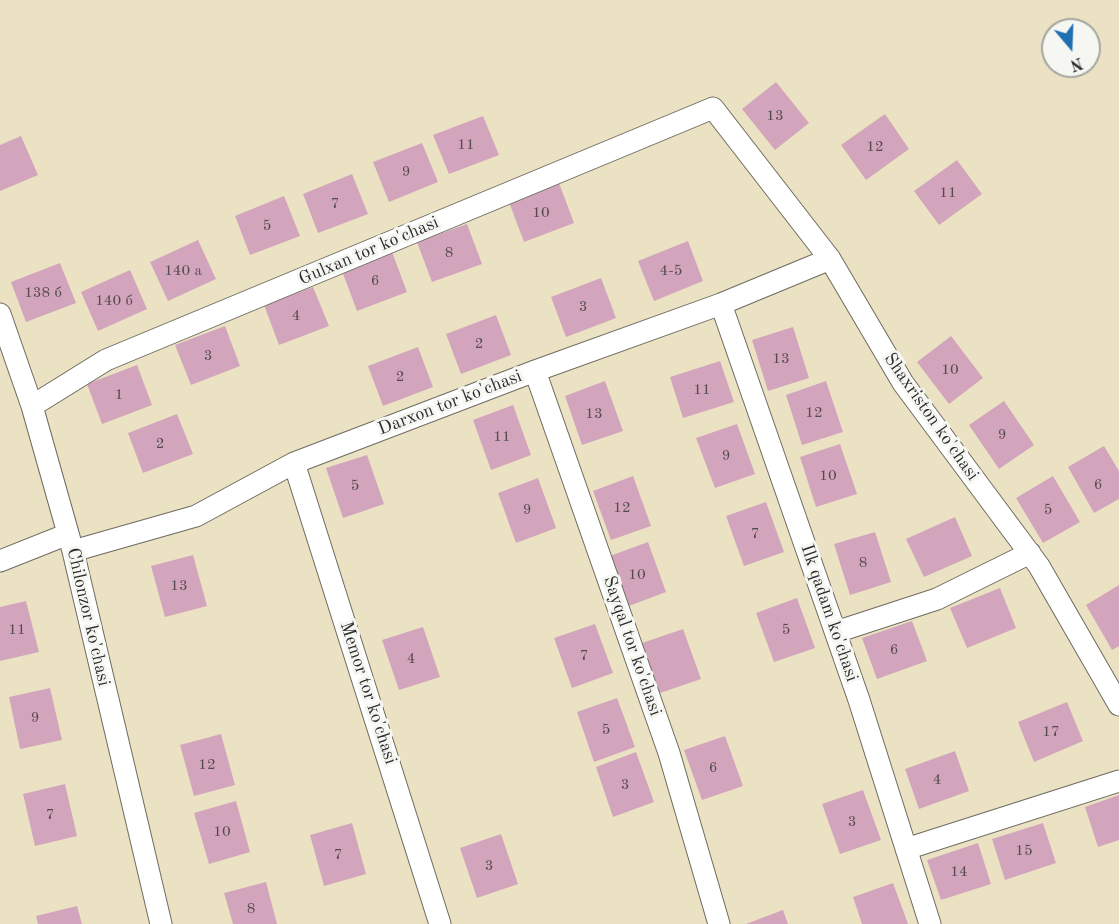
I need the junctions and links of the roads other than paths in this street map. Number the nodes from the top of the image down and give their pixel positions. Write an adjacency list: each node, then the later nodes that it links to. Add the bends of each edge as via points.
1 (713, 108): 2 (street, Shaxriston ko'chasi); 6 (street, Gulxan tor ko'chasi, via 106,360)
2 (830, 259): 3 (street, Darxon tor ko'chasi); 9 (street, Shaxriston ko'chasi, via 903,383)
3 (722, 304): 5 (street, Darxon tor ko'chasi); 11 (street, Ilk qadam ko'chasi)
4 (0, 314): 6 (street, Chilonzor ko'chasi)
5 (535, 371): 7 (street, Darxon tor ko'chasi); 17 (street, Sayqal tor ko'chasi, via 669,753)
6 (32, 406): 8 (street, Chilonzor ko'chasi)
7 (294, 463): 8 (street, Darxon tor ko'chasi, via 196,516); 16 (street, Memor tor ko'chasi)
8 (70, 542): 10 (street, Darxon tor ko'chasi); 15 (street, Chilonzor ko'chasi)
9 (1030, 553): 11 (street, via 938,599); 12 (street, Shaxriston ko'chasi)
10 (0, 561)
11 (836, 633): 14 (street, Ilk qadam ko'chasi)
12 (1119, 705)
13 (1119, 781): 14 (street)
14 (906, 849): 18 (street, Ilk qadam ko'chasi)
15 (161, 924)
16 (440, 924)
17 (719, 924)
18 (930, 924)

